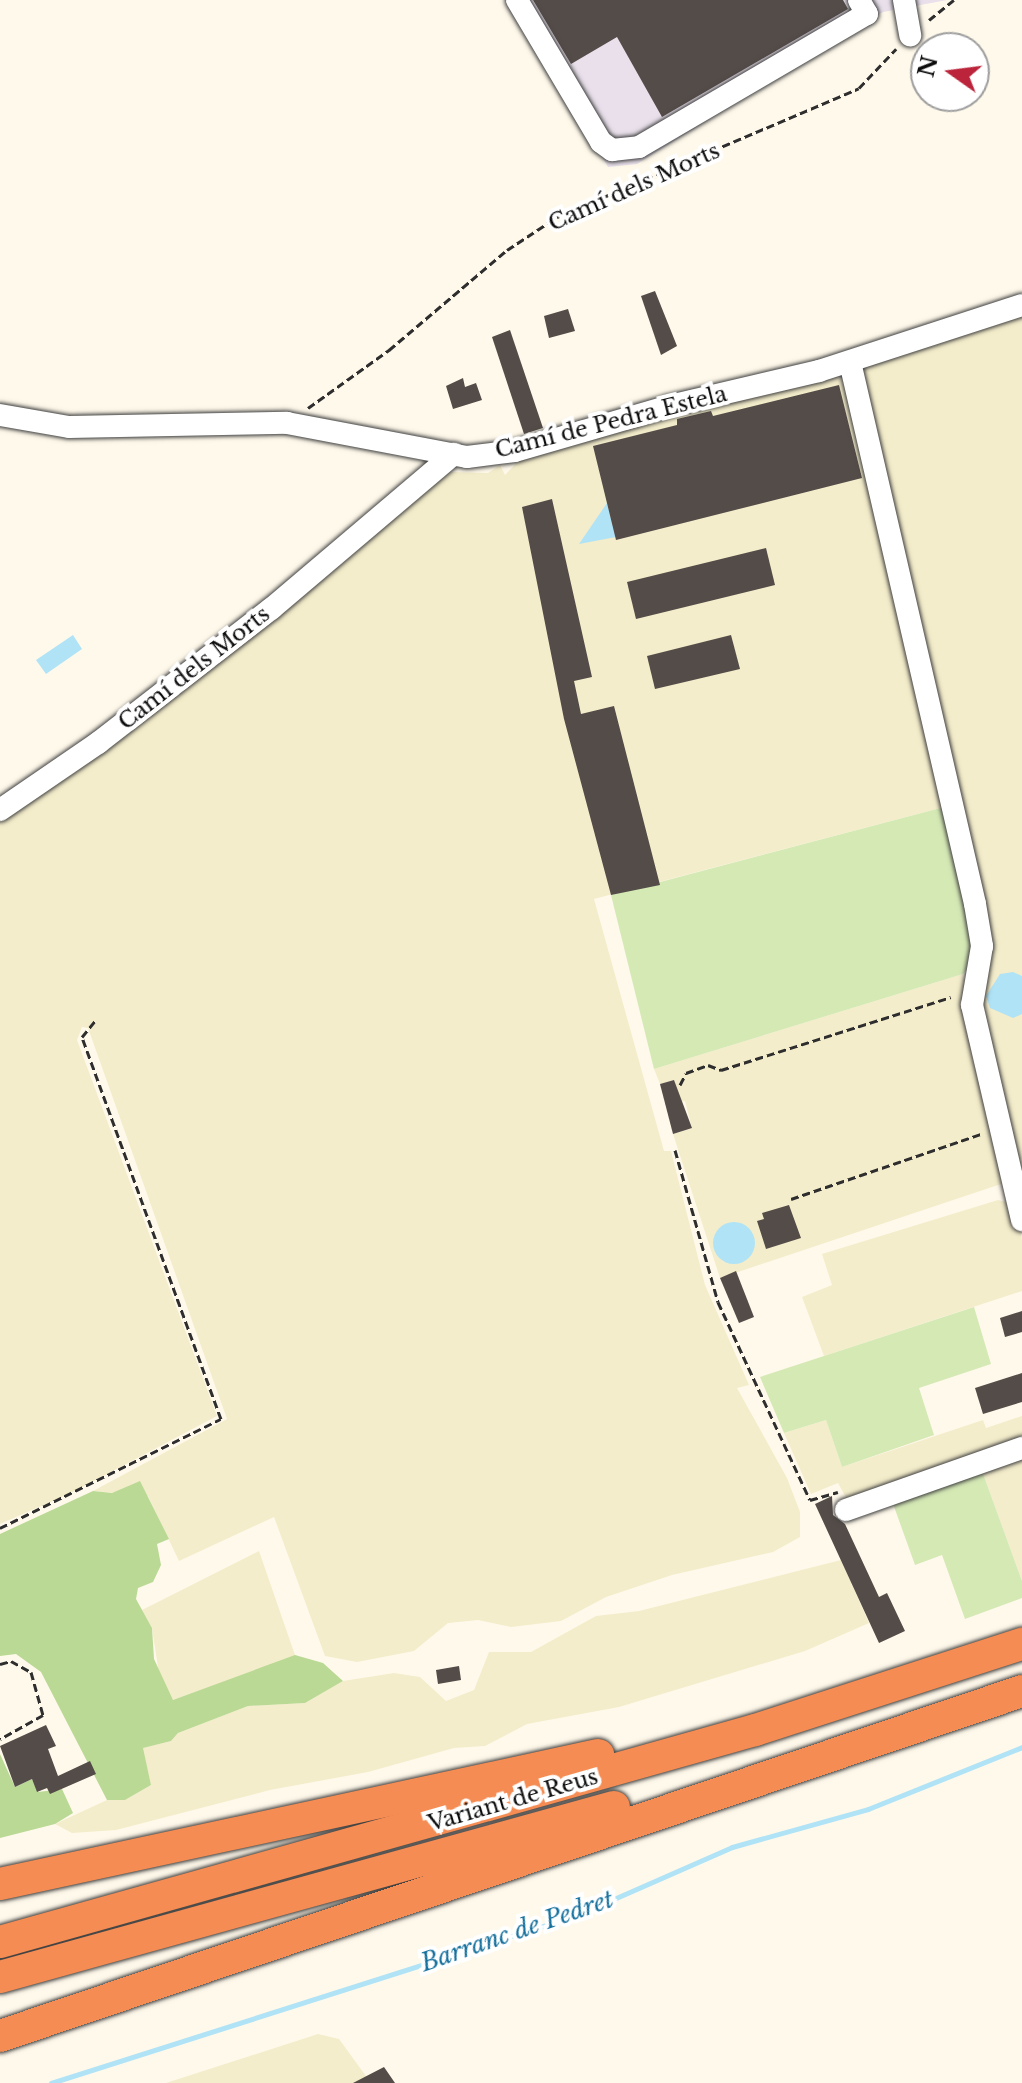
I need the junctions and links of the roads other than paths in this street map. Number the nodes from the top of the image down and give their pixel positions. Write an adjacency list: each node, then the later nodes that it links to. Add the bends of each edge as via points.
1 (517, 0): 2 (street, via 601,142 612,150 639,147 867,14)
2 (859, 0)
3 (904, 0): 4 (street)
4 (910, 35)
5 (1022, 305): 6 (street, Camí de Pedra Estela)
6 (850, 362): 8 (street, Camí de Pedra Estela, via 515,451); 10 (street, via 975,904 982,946 972,1005)
7 (0, 415): 8 (street, Camí de Pedra Estela, via 69,427 287,423)
8 (454, 454): 9 (street, Camí dels Morts, via 271,609 98,743)
9 (0, 810)
10 (1022, 1220)
11 (1022, 1448): 12 (street)
12 (846, 1510)
13 (1022, 1643): 16 (highway, via 634,1747); 17 (highway, Variant de Reus, via 755,1730)
14 (1022, 1679): 18 (highway, Variant de Reus, via 612,1807)
15 (1022, 1691): 19 (highway)
16 (0, 1884)
17 (0, 1942)
18 (0, 1977)
19 (0, 2036)

